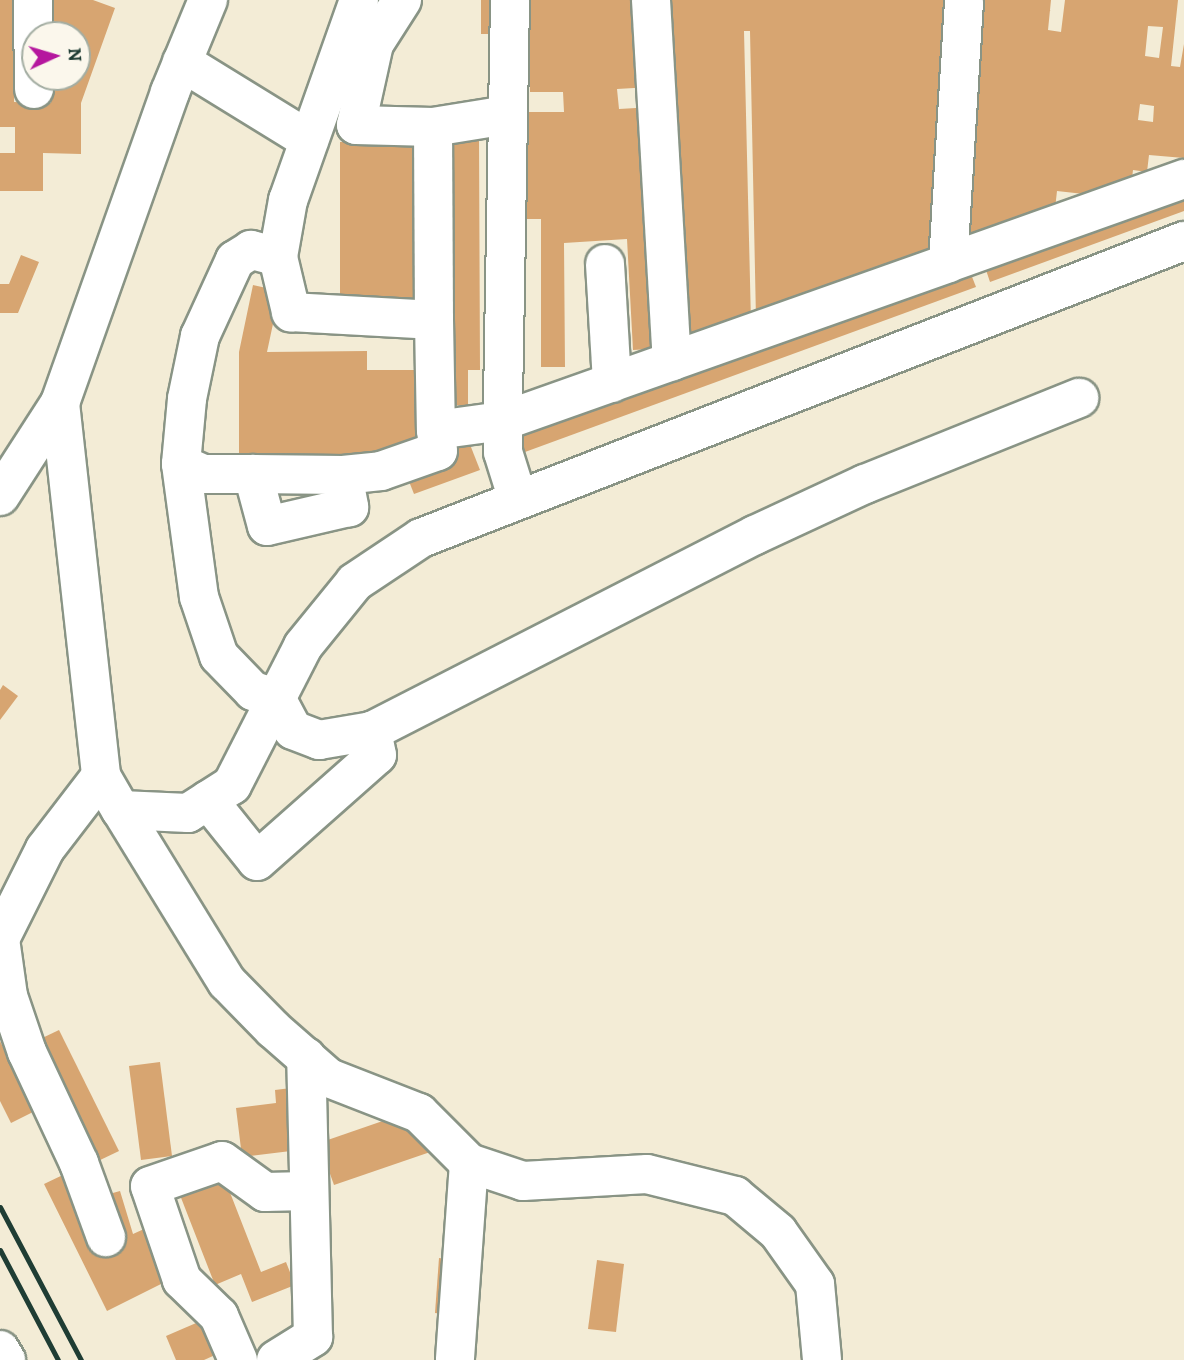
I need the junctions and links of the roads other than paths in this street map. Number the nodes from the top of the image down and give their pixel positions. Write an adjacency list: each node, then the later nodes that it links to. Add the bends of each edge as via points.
1 (33, 0): 8 (main road)
2 (208, 0): 9 (main road)
3 (359, 0): 12 (main road)
4 (402, 0): 11 (main road, via 374,44 356,125)
5 (510, 0): 10 (main road)
6 (651, 0): 19 (main road)
7 (964, 0): 16 (main road)
8 (33, 21)
9 (183, 62): 12 (main road); 22 (main road)
10 (507, 115): 11 (main road); 23 (main road)
11 (433, 127): 18 (main road)
12 (309, 140): 15 (main road, via 288,200)
13 (1184, 178): 16 (main road)
14 (1184, 241): 29 (main road)
15 (278, 257): 18 (main road, via 291,312); 25 (main road, via 251,250 235,260 200,336 187,399)
16 (948, 263): 19 (main road)
17 (605, 264): 20 (main road)
18 (434, 320): 24 (main road)
19 (673, 361): 20 (main road)
20 (611, 383): 23 (main road)
21 (1079, 398): 31 (main road, via 768,529)
22 (60, 403): 28 (main road); 32 (main road)
23 (503, 421): 24 (main road); 29 (main road, via 503,452)
24 (436, 430): 27 (main road, via 438,451 381,471)
25 (181, 464): 26 (main road, via 204,474); 30 (main road, via 200,597 219,656 253,691)
26 (253, 474): 27 (main road); 27 (main road, via 267,526 349,507)
27 (343, 475)
28 (0, 496)
29 (518, 500): 30 (main road, via 421,537 355,582 303,646)
30 (276, 698): 31 (main road, via 293,730 319,740); 33 (main road, via 232,785)
31 (372, 730): 33 (main road, via 377,755 257,861)
32 (101, 776): 34 (main road); 38 (main road, via 45,849 0,939 8,996 27,1052 79,1163)
33 (208, 800): 34 (main road, via 188,813)
34 (121, 810): 35 (main road, via 227,982)
35 (306, 1057): 36 (main road, via 330,1078 419,1113); 37 (main road)
36 (469, 1163): 43 (main road); 44 (main road, via 523,1181 647,1174 735,1196 778,1232 815,1284)
37 (307, 1191): 41 (main road, via 265,1192 222,1161 150,1186 182,1280 219,1316); 42 (main road, via 313,1336)
38 (106, 1237)
39 (0, 1350): 40 (main road)
40 (6, 1360)
41 (238, 1360)
42 (276, 1360)
43 (455, 1360)
44 (822, 1360)

